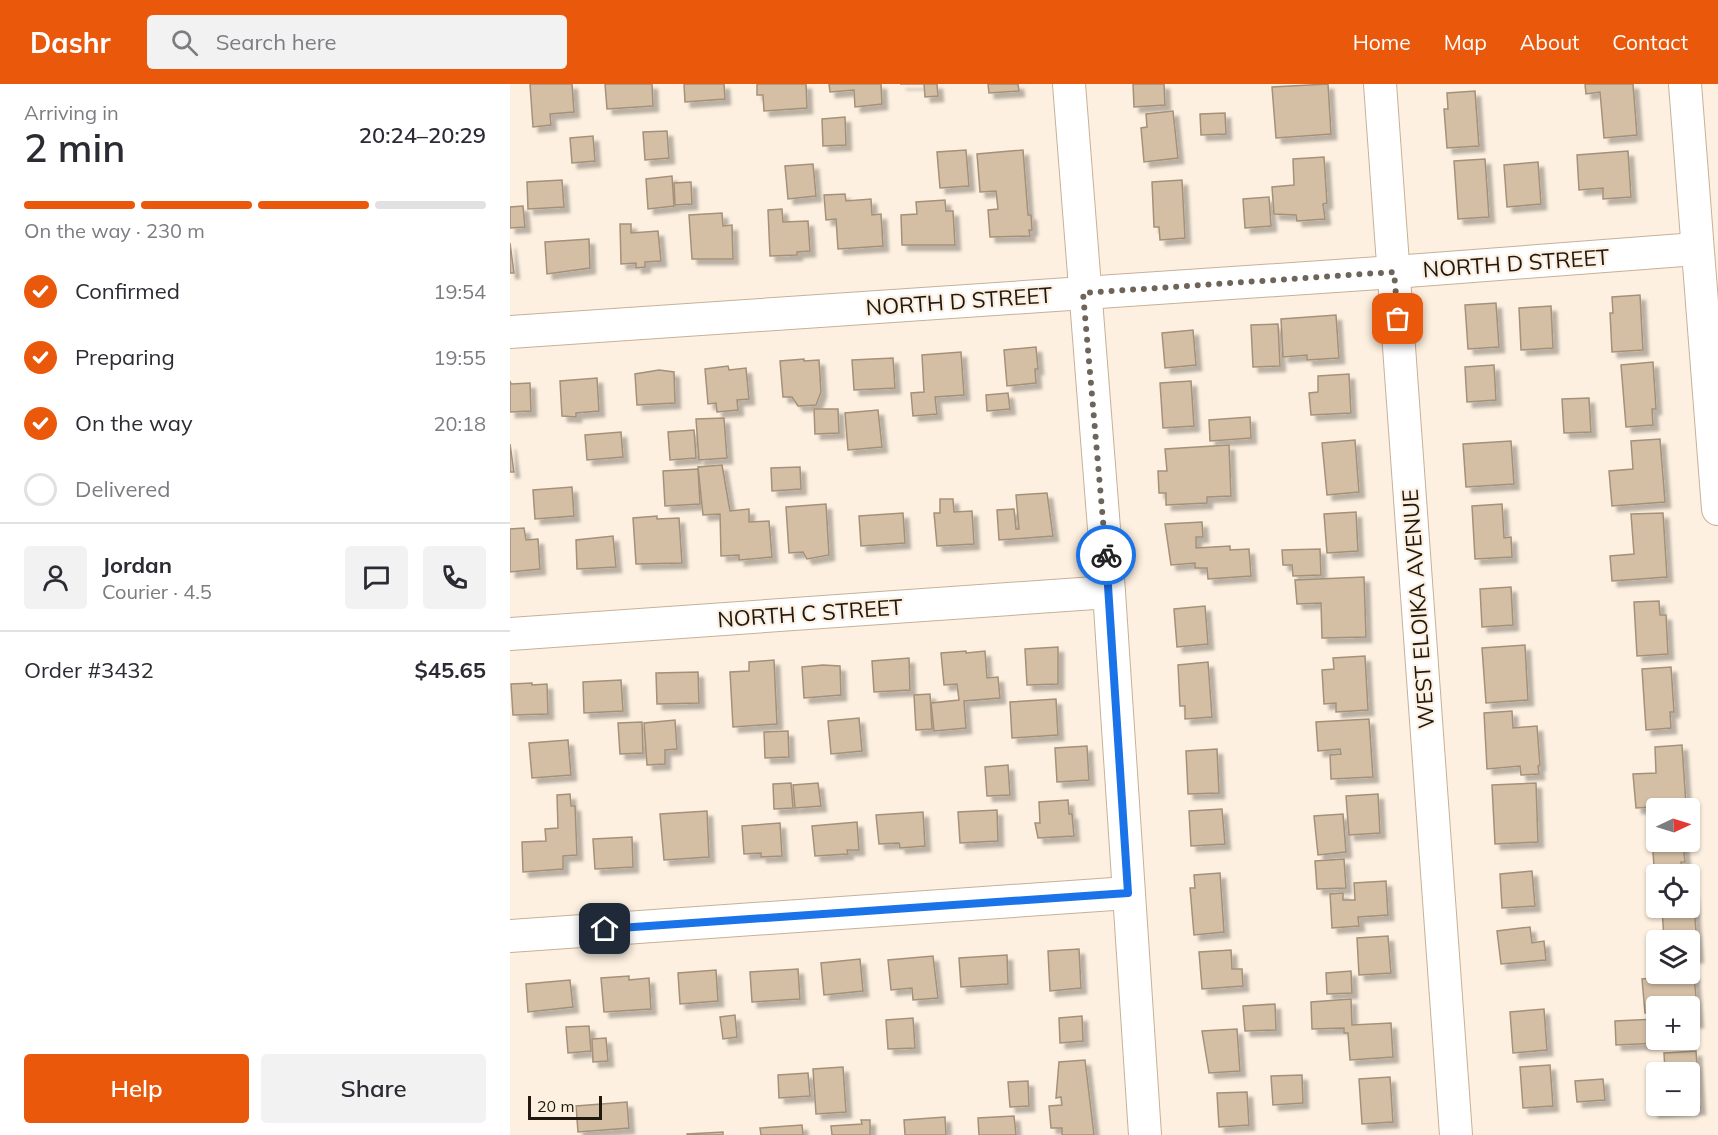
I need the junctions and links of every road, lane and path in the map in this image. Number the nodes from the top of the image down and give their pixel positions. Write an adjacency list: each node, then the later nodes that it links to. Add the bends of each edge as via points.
1 (1069, 84): 6 (street)
2 (1380, 84): 5 (street, WEST ELOIKA AVENUE)
3 (1685, 84): 4 (street)
4 (1696, 249): 5 (street, NORTH D STREET); 8 (street)
5 (1394, 272): 6 (street, NORTH D STREET); 14 (street, WEST ELOIKA AVENUE)
6 (1083, 293): 7 (street, NORTH D STREET); 9 (street)
7 (510, 332)
8 (1718, 509)
9 (1109, 592): 10 (street, NORTH C STREET); 11 (street)
10 (510, 634)
11 (1128, 893): 12 (street); 13 (street)
12 (510, 936)
13 (1146, 1135)
14 (1456, 1135)

